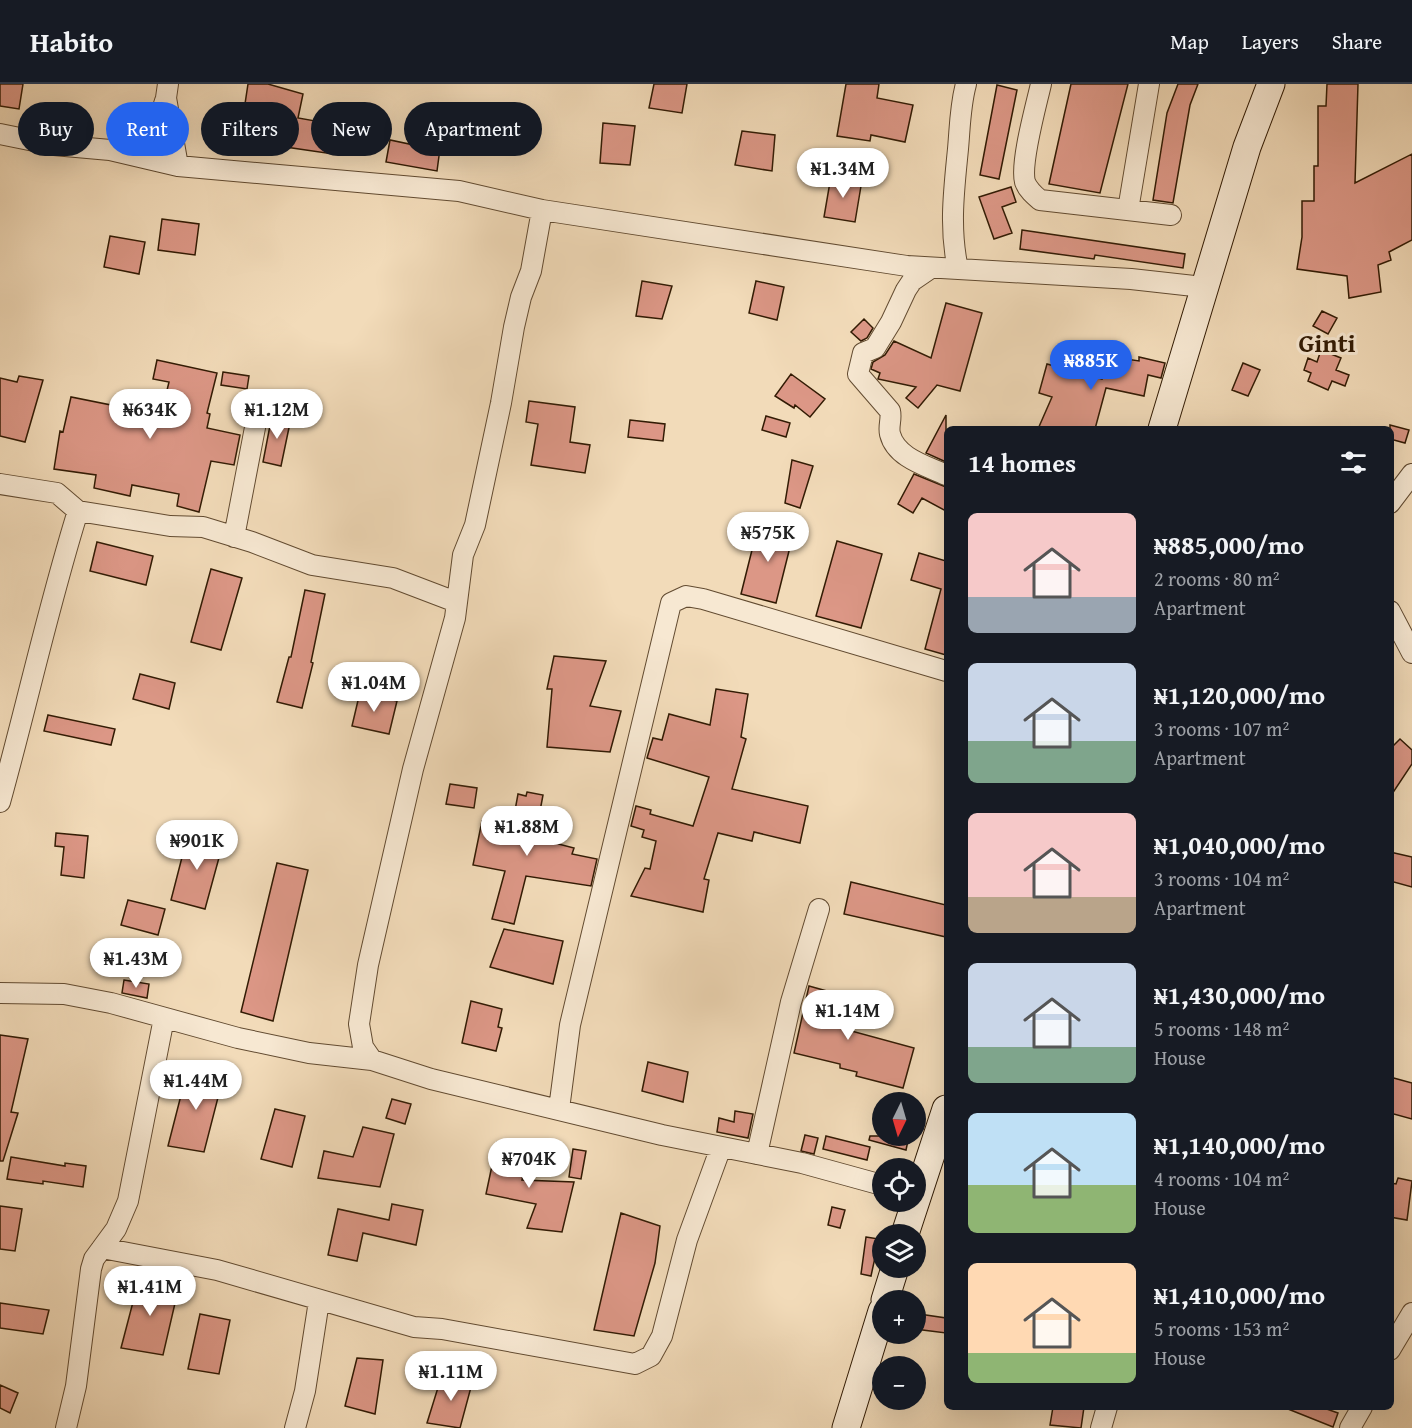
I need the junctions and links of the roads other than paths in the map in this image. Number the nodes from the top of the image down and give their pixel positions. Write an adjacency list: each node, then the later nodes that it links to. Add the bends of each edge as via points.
1 (966, 84): 13 (street, via 960,105 951,234)
2 (1041, 84): 10 (street, via 1024,167 1030,191 1040,200)
3 (1149, 84): 10 (street)
4 (1271, 84): 14 (main road)
5 (167, 91): 7 (street, via 154,136); 8 (street)
6 (0, 134): 7 (street)
7 (152, 160): 8 (street)
8 (178, 166): 9 (street, via 431,187)
9 (542, 210): 12 (street); 23 (street, via 531,271 514,327 475,525 463,555)
10 (1128, 210): 11 (street)
11 (1171, 215)
12 (931, 268): 13 (street); 17 (street, via 912,281 875,348 863,353 857,368 890,411 889,432 900,449 913,460)
13 (958, 269): 14 (street)
14 (1203, 287): 16 (main road)
15 (258, 412): 22 (street)
16 (1163, 426)
17 (944, 474)
18 (1412, 474): 20 (street)
19 (0, 484): 21 (street, via 57,493)
20 (1394, 498)
21 (78, 511): 22 (street, via 170,526 203,527); 27 (street, via 50,603)
22 (234, 537): 23 (street, via 312,565 393,578)
23 (456, 602): 31 (street, via 368,965 359,1024 363,1047)
24 (1394, 619): 25 (street)
25 (1412, 653)
26 (944, 670): 32 (street, via 703,599 686,596 671,603 570,1025)
27 (0, 802)
28 (819, 909): 35 (street, via 791,1002)
29 (0, 993): 30 (street, via 64,994)
30 (164, 1018): 31 (street, via 284,1049); 38 (street, via 128,1201 116,1229)
31 (372, 1060): 32 (street, via 431,1079)
32 (559, 1109): 34 (street)
33 (944, 1115): 36 (main road)
34 (721, 1147): 35 (street); 39 (street, via 687,1240 662,1336 651,1356 641,1362 627,1364 414,1327)
35 (757, 1154): 37 (street)
36 (926, 1168)
37 (872, 1182)
38 (102, 1248): 39 (street, via 217,1270); 45 (street, via 91,1269 76,1386)
39 (319, 1301): 46 (street)
40 (1412, 1313): 41 (street)
41 (1394, 1343)
42 (872, 1344): 47 (main road)
43 (1106, 1410): 48 (street)
44 (1360, 1410): 49 (street)
45 (66, 1428)
46 (295, 1428)
47 (846, 1428)
48 (1101, 1428)
49 (1350, 1428)

